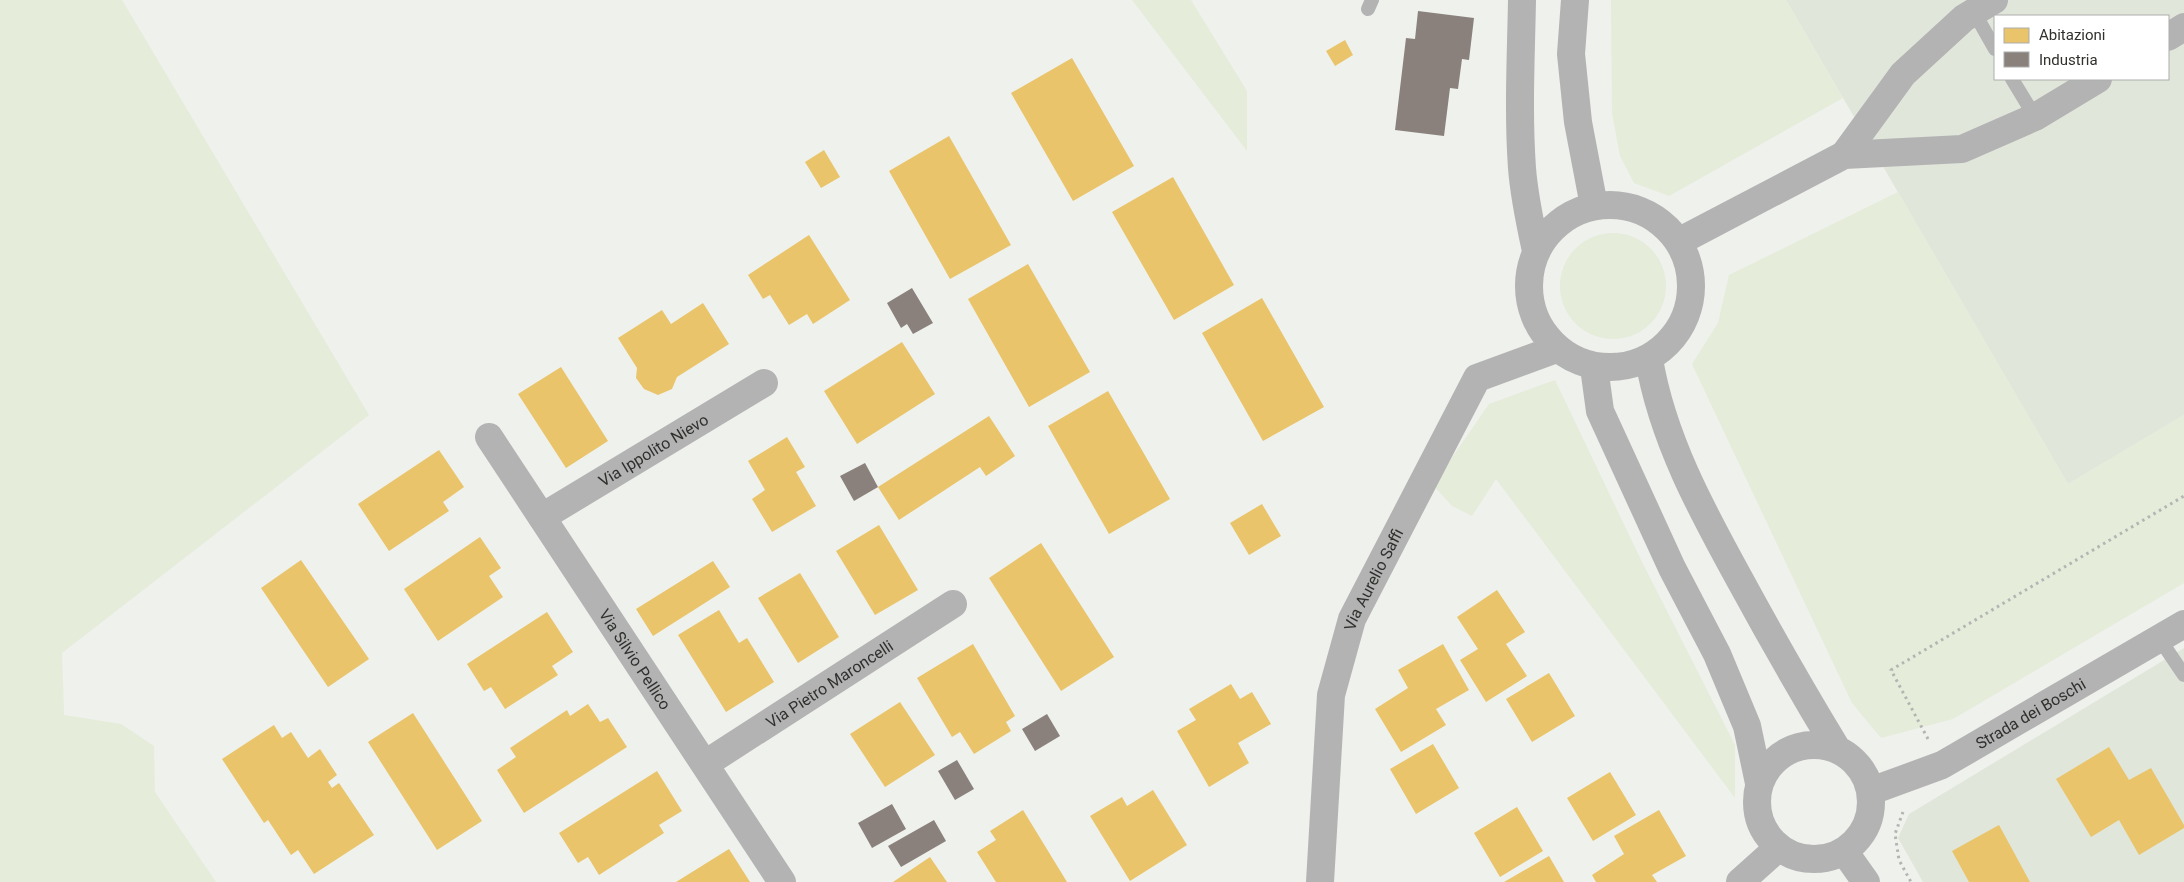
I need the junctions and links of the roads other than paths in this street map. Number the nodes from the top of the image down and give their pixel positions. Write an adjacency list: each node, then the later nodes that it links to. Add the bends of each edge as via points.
1 (1522, 0): 13 (street, via 1522,169)
2 (1575, 0): 11 (street, via 1571,54 1578,122)
3 (1984, 6): 6 (lane); 10 (street, via 1964,18 1904,74)
4 (2184, 27): 5 (street)
5 (2169, 35)
6 (1994, 45)
7 (2013, 80): 9 (lane)
8 (2096, 80): 9 (street)
9 (2035, 117): 10 (street, via 1962,148)
10 (1844, 156): 12 (street)
11 (1594, 206): 12 (street, via 1632,207 1666,226); 13 (street, via 1570,215 1550,230)
12 (1680, 240): 15 (street, via 1688,258 1692,297 1678,333)
13 (1536, 251): 14 (street, via 1528,286 1535,320)
14 (1556, 349): 16 (street); 31 (street, Via Aurelio Saffi, via 1477,378 1352,619 1332,695)
15 (1649, 359): 16 (street, via 1622,368); 24 (street, via 1653,386 1674,448 1717,538)
16 (1594, 368): 26 (street, via 1600,411 1672,568 1717,654 1747,726)
17 (764, 383): 19 (street, Via Ippolito Nievo)
18 (489, 437): 19 (street, Via Silvio Pellico)
19 (542, 517): 25 (street, Via Silvio Pellico)
20 (953, 604): 25 (street, Via Pietro Maroncelli)
21 (2184, 624): 22 (street, Strada dei Boschi)
22 (2160, 638): 23 (lane); 27 (street, Strada dei Boschi, via 1942,765)
23 (2184, 675)
24 (1837, 749): 26 (street, via 1817,744 1786,752 1773,762); 27 (street, via 1860,767)
25 (705, 764): 30 (street, Via Silvio Pellico)
26 (1759, 783): 28 (street, via 1758,819 1767,837)
27 (1871, 791): 29 (street, via 1869,821 1860,838)
28 (1778, 848): 29 (street, via 1812,860 1832,858); 32 (street)
29 (1844, 851): 33 (street)
30 (782, 882)
31 (1320, 882)
32 (1740, 882)
33 (1866, 882)

